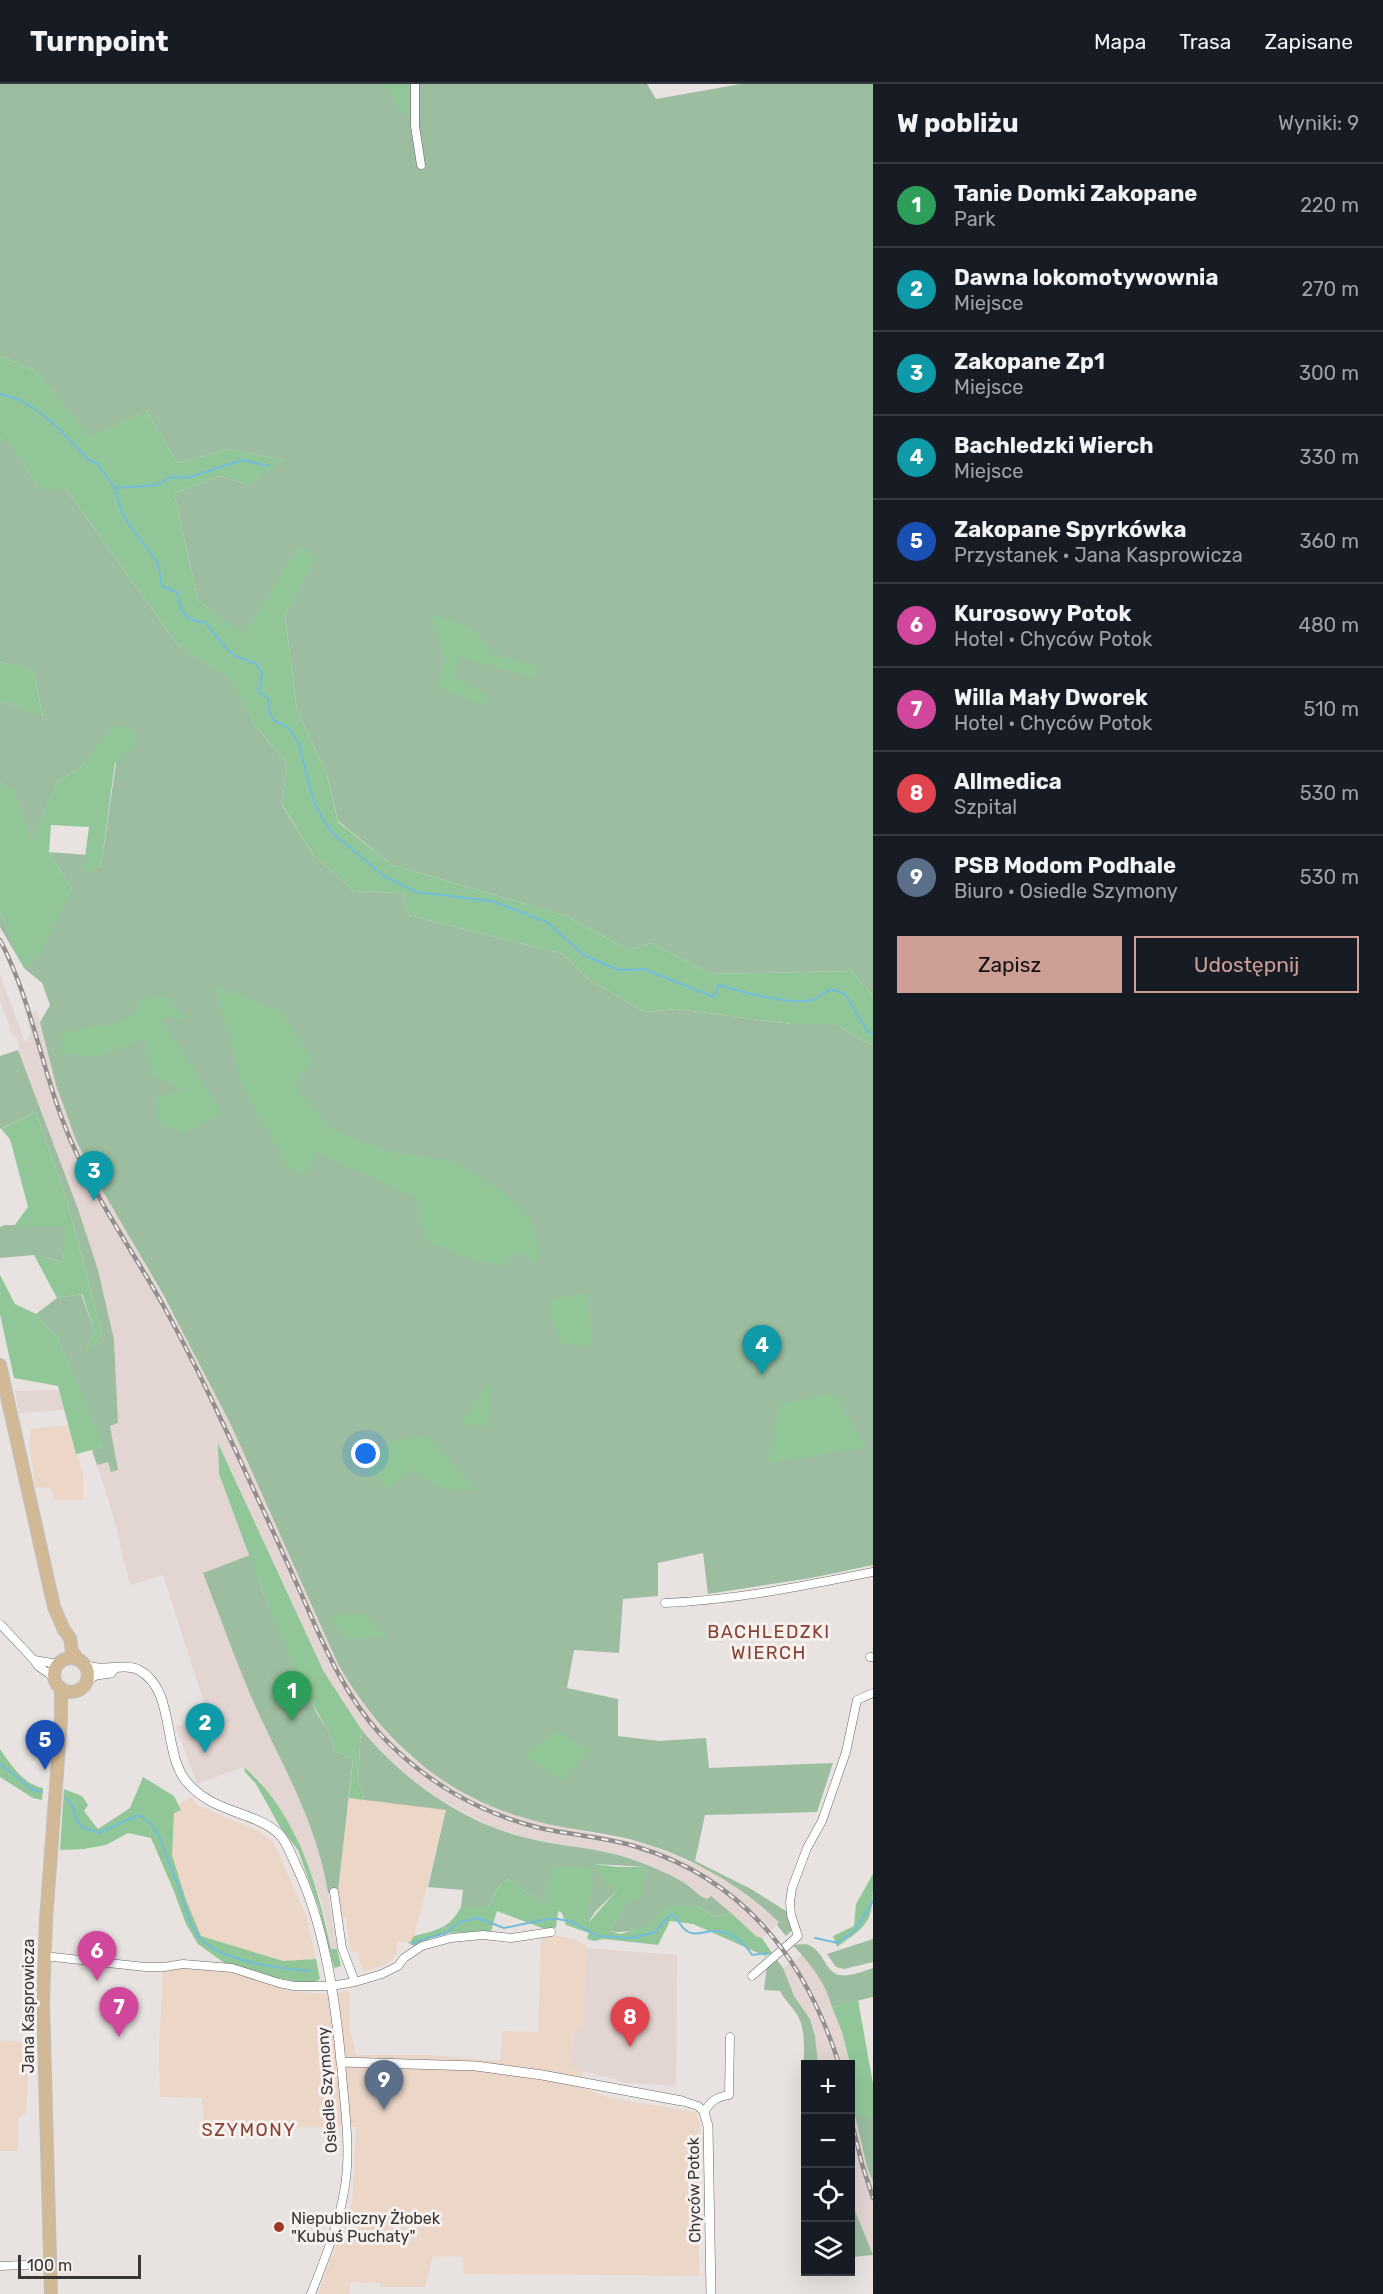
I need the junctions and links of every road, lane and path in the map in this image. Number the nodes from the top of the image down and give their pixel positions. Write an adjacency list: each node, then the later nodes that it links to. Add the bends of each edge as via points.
1 (416, 84): 2 (street, via 415,126)
2 (421, 165)
3 (0, 1365): 7 (main road, via 54,1607)
4 (873, 1572): 5 (street, via 705,1601)
5 (665, 1603)
6 (0, 1624): 8 (street)
7 (64, 1630): 9 (main road, Jana Kasprowicza, via 65,1652); 10 (main road)
8 (34, 1660): 9 (street); 13 (street)
9 (60, 1662): 10 (main road); 13 (main road, Jana Kasprowicza)
10 (81, 1662): 11 (street, Osiedle Szymony); 12 (main road)
11 (114, 1669): 12 (street); 20 (street, Osiedle Szymony, via 136,1669 158,1689 178,1765 195,1790 214,1804 268,1826 280,1836 300,1873 314,1913)
12 (88, 1680): 13 (main road, via 83,1687)
13 (63, 1686): 17 (main road, Jana Kasprowicza)
14 (873, 1693): 18 (street, via 857,1700 846,1752 822,1821 792,1887 790,1915 798,1936)
15 (334, 1892): 19 (street, via 342,1948)
16 (551, 1932): 19 (street, via 511,1938 483,1935 431,1943 404,1958 398,1966)
17 (44, 1956): 20 (street, via 145,1967 183,1964 232,1968 294,1986); 25 (main road, Jana Kasprowicza)
18 (752, 1976)
19 (355, 1982): 20 (street)
20 (331, 1986): 22 (street, Osiedle Szymony)
21 (730, 2037): 24 (street, via 729,2095 711,2101)
22 (341, 2062): 23 (street, via 476,2066); 28 (street, Osiedle Szymony, via 347,2123 345,2191 336,2228)
23 (682, 2101): 24 (street)
24 (704, 2112): 29 (street, Chyców Potok, via 708,2126)
25 (50, 2264): 26 (street); 27 (main road, Jana Kasprowicza)
26 (0, 2266)
27 (51, 2294)
28 (311, 2294)
29 (711, 2294)

